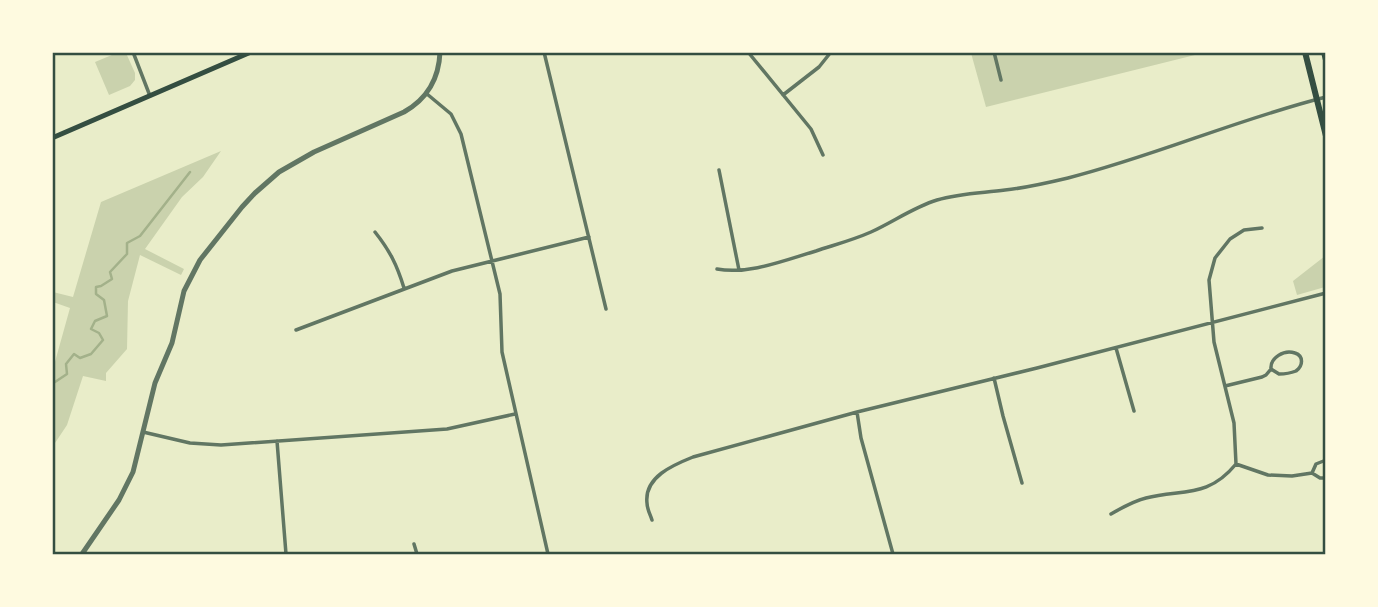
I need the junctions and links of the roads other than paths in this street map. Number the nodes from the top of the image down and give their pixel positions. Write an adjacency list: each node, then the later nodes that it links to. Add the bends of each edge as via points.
1 (133, 52): 14 (street)
2 (251, 52): 14 (main road)
3 (440, 52): 12 (street)
4 (544, 52): 23 (street)
5 (748, 52): 13 (street)
6 (831, 52): 13 (street)
7 (994, 52): 11 (street)
8 (1305, 52): 16 (main road)
9 (1324, 52): 10 (main road)
10 (1325, 60)
11 (1001, 80)
12 (427, 94): 24 (street, via 451,114 460,129); 39 (street, via 404,112 293,163 242,207 188,282)
13 (783, 95): 19 (street, via 811,129)
14 (150, 96): 18 (main road)
15 (1325, 97): 16 (street)
16 (1316, 99): 17 (main road); 26 (street, via 1068,178 941,198 870,233)
17 (1325, 136)
18 (52, 138)
19 (823, 155)
20 (719, 170): 26 (street)
21 (1262, 228): 30 (street, via 1235,234 1215,258 1209,280)
22 (375, 232): 27 (street, via 390,251)
23 (589, 237): 24 (street); 29 (street)
24 (492, 260): 27 (street); 38 (street, via 500,294 502,352)
25 (718, 270): 26 (street)
26 (739, 270)
27 (404, 288): 31 (street)
28 (1325, 293): 30 (street)
29 (606, 309)
30 (1213, 323): 32 (street); 35 (street)
31 (296, 330)
32 (1116, 348): 34 (street); 36 (street)
33 (1271, 369): 33 (street, via 1279,374 1295,371 1301,358 1292,352 1277,356); 35 (street, via 1262,377)
34 (994, 378): 37 (street); 45 (street)
35 (1225, 386): 42 (street, via 1234,423)
36 (1134, 411)
37 (857, 412): 47 (street, via 692,457 668,468 648,491); 53 (street)
38 (515, 414): 40 (street, via 447,429); 52 (street)
39 (143, 432): 40 (street, via 205,445); 49 (street, via 129,482)
40 (277, 441): 50 (street)
41 (1325, 460): 43 (street, via 1316,464)
42 (1236, 464): 43 (street, via 1268,475); 46 (street, via 1209,487 1145,498)
43 (1312, 473): 44 (street)
44 (1325, 478)
45 (1022, 483)
46 (1111, 514)
47 (652, 520)
48 (414, 544): 51 (street)
49 (82, 555)
50 (286, 555)
51 (417, 555)
52 (548, 555)
53 (893, 555)

